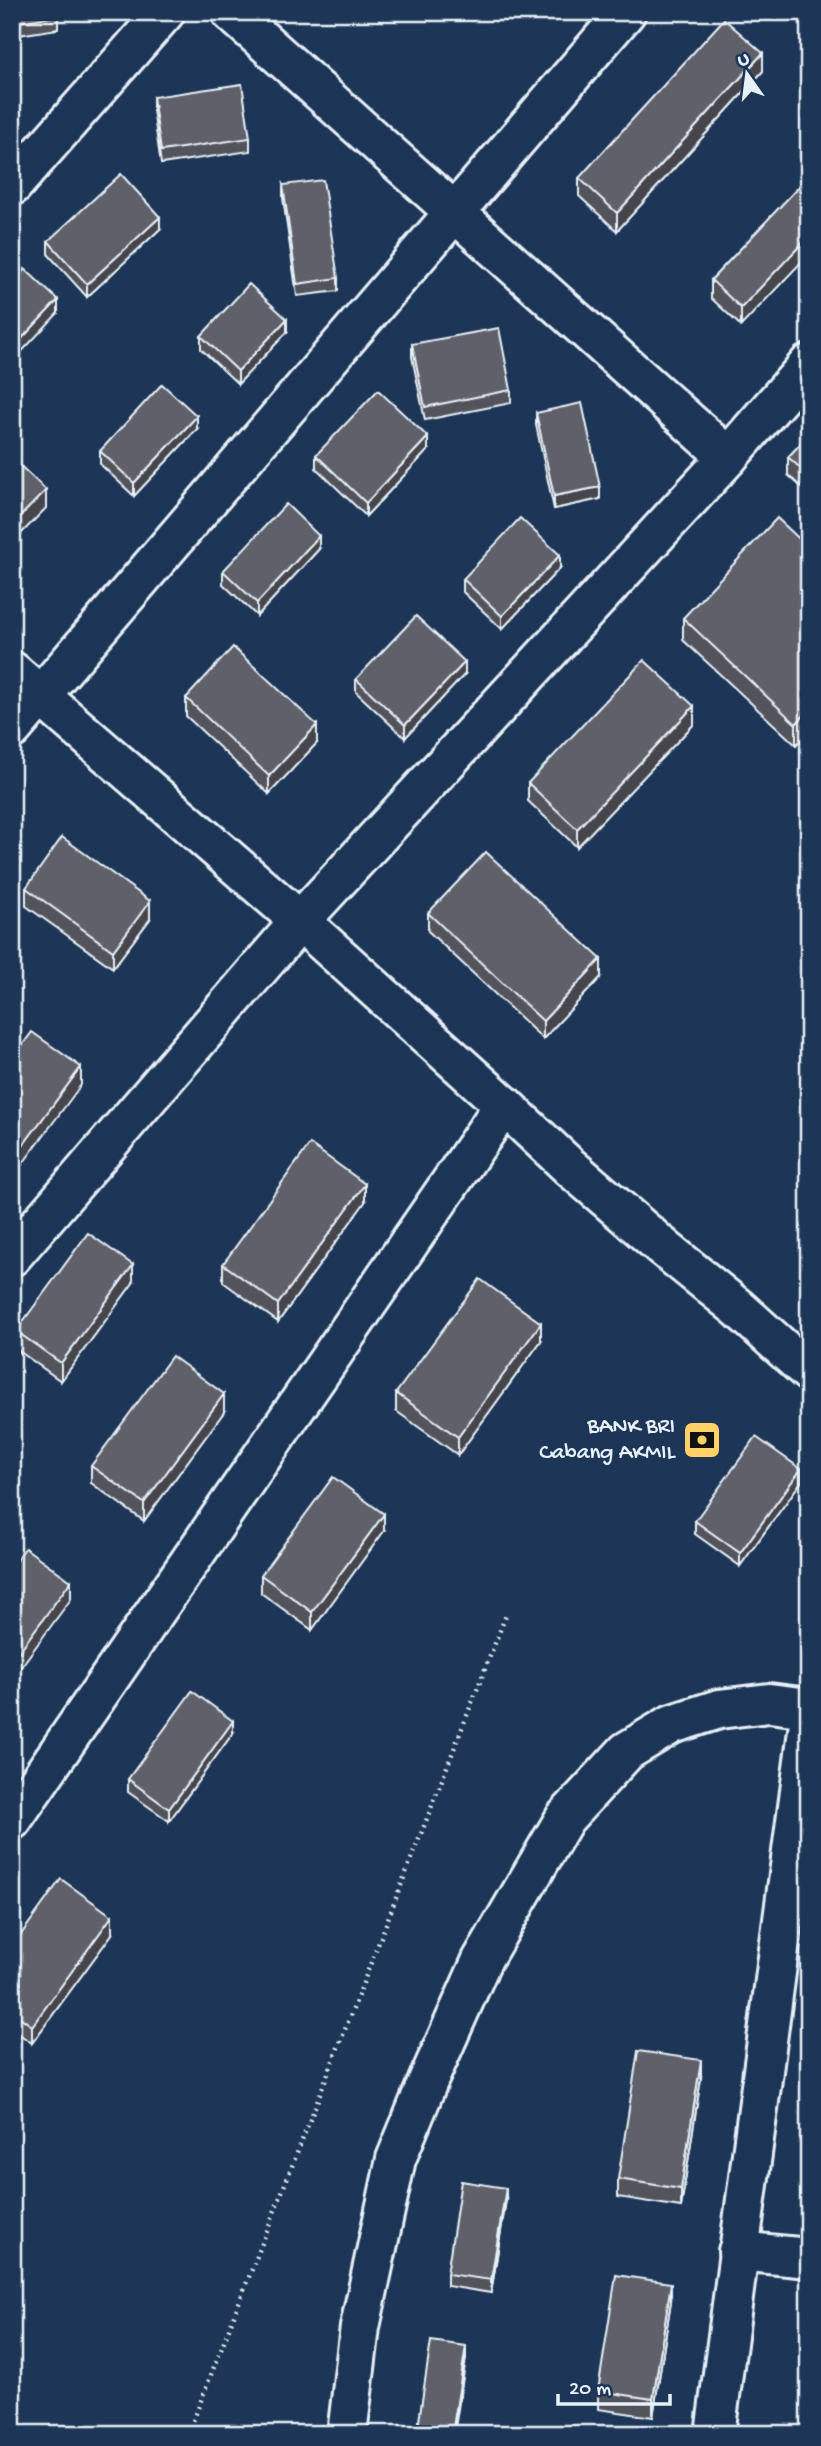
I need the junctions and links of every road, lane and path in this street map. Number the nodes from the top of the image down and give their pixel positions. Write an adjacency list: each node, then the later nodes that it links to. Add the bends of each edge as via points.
1 (165, 12): 4 (street)
2 (231, 12): 5 (street)
3 (626, 12): 5 (street)
4 (12, 186)
5 (457, 212): 7 (street); 9 (street)
6 (809, 364): 7 (street)
7 (728, 457): 11 (street)
8 (12, 671): 9 (street)
9 (40, 697): 10 (street); 11 (street)
10 (12, 729)
11 (300, 921): 12 (street); 13 (street)
12 (504, 1105): 14 (street); 18 (street)
13 (12, 1255)
14 (809, 1372)
15 (506, 1615): 21 (path)
16 (809, 1708): 22 (street, via 756,1704 719,1709 672,1724 627,1751 565,1818 482,1961 396,2159 360,2327)
17 (809, 1723): 19 (street)
18 (12, 1820)
19 (738, 2251): 20 (street); 23 (street)
20 (809, 2258)
21 (188, 2434)
22 (347, 2434)
23 (715, 2434)

